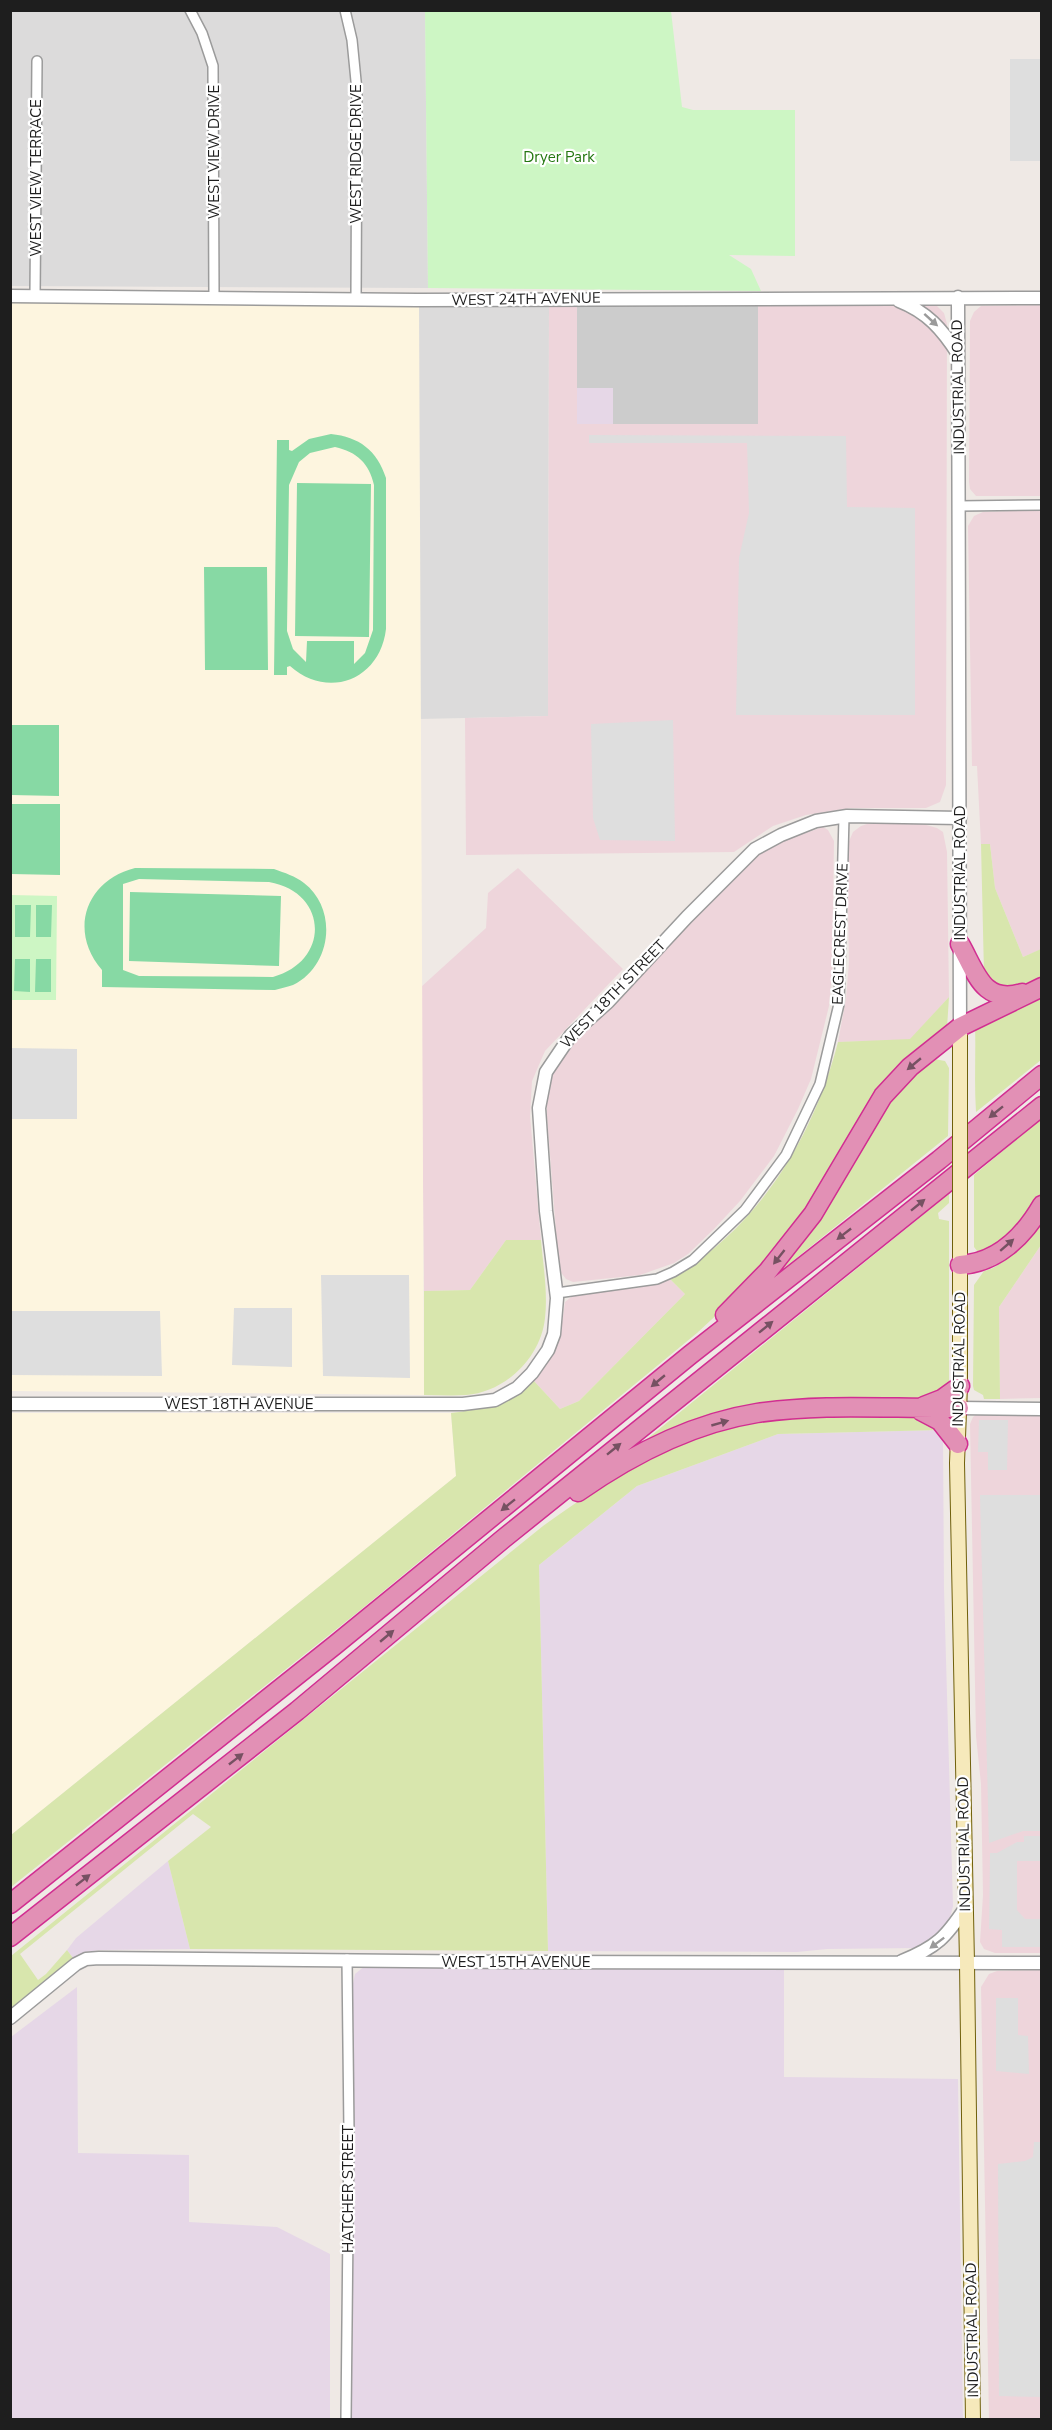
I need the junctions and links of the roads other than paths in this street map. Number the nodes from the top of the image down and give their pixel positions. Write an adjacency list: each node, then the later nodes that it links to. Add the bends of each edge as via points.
1 (190, 10): 7 (street, WEST VIEW DRIVE, via 213,66)
2 (345, 10): 9 (street, WEST RIDGE DRIVE, via 357,91)
3 (37, 60): 5 (street, WEST VIEW TERRACE)
4 (10, 296): 5 (street, WEST 24TH AVENUE)
5 (35, 296): 7 (street, WEST 24TH AVENUE)
6 (958, 297): 8 (street, WEST 24TH AVENUE); 10 (street, WEST 24TH AVENUE); 11 (street, INDUSTRIAL ROAD)
7 (214, 298): 9 (street, WEST 24TH AVENUE)
8 (1041, 298)
9 (356, 299): 10 (street, WEST 24TH AVENUE)
10 (892, 299): 11 (street, one-way to 11, via 932,319)
11 (958, 355): 13 (street, INDUSTRIAL ROAD)
12 (1041, 505): 13 (street)
13 (959, 506): 15 (street, INDUSTRIAL ROAD)
14 (844, 817): 15 (street, WEST 18TH STREET); 23 (street, WEST 18TH STREET, via 816,821 755,849 560,1048 546,1072 539,1108 546,1211); 23 (street, EAGLECREST DRIVE, via 839,1004 820,1084 786,1155 745,1210 704,1250 673,1272 647,1281)
15 (960, 818): 16 (street, INDUSTRIAL ROAD)
16 (960, 944): 17 (highway, via 986,988 998,996); 18 (street, INDUSTRIAL ROAD)
17 (1041, 987): 18 (highway)
18 (960, 1027): 22 (main road, INDUSTRIAL ROAD, bridge); 24 (highway, one-way to 24, via 910,1067 883,1096 813,1214 768,1271)
19 (1041, 1075): 24 (highway, one-way to 24)
20 (1041, 1106): 32 (highway, one-way to 20)
21 (1041, 1205): 22 (highway, one-way to 21, via 994,1257 1012,1242)
22 (960, 1265): 25 (main road, INDUSTRIAL ROAD)
23 (557, 1293): 27 (street, WEST 18TH STREET, via 554,1334 532,1373 517,1388 495,1400)
24 (690, 1355): 33 (highway, one-way to 33, via 336,1645)
25 (960, 1386): 28 (main road, INDUSTRIAL ROAD); 29 (highway)
26 (10, 1404): 27 (street, WEST 18TH AVENUE)
27 (468, 1404)
28 (959, 1408): 29 (highway); 30 (street); 31 (main road, INDUSTRIAL ROAD)
29 (917, 1409): 31 (highway, via 940,1420); 32 (highway, one-way to 29, via 635,1457 706,1427 789,1409)
30 (1041, 1409)
31 (958, 1444): 34 (main road, INDUSTRIAL ROAD)
32 (503, 1539): 35 (highway, one-way to 32, via 297,1711)
33 (14, 1901)
34 (966, 1907): 37 (street, one-way to 37, via 941,1940); 38 (main road, INDUSTRIAL ROAD)
35 (10, 1939)
36 (347, 1959): 37 (street, WEST 15TH AVENUE); 40 (street, WEST 15TH AVENUE, via 86,1959); 41 (street, HATCHER STREET)
37 (895, 1963): 38 (street, WEST 15TH AVENUE)
38 (967, 1963): 39 (street, WEST 15TH AVENUE); 42 (main road, INDUSTRIAL ROAD)
39 (1041, 1963)
40 (10, 2018)
41 (346, 2420)
42 (973, 2420)

